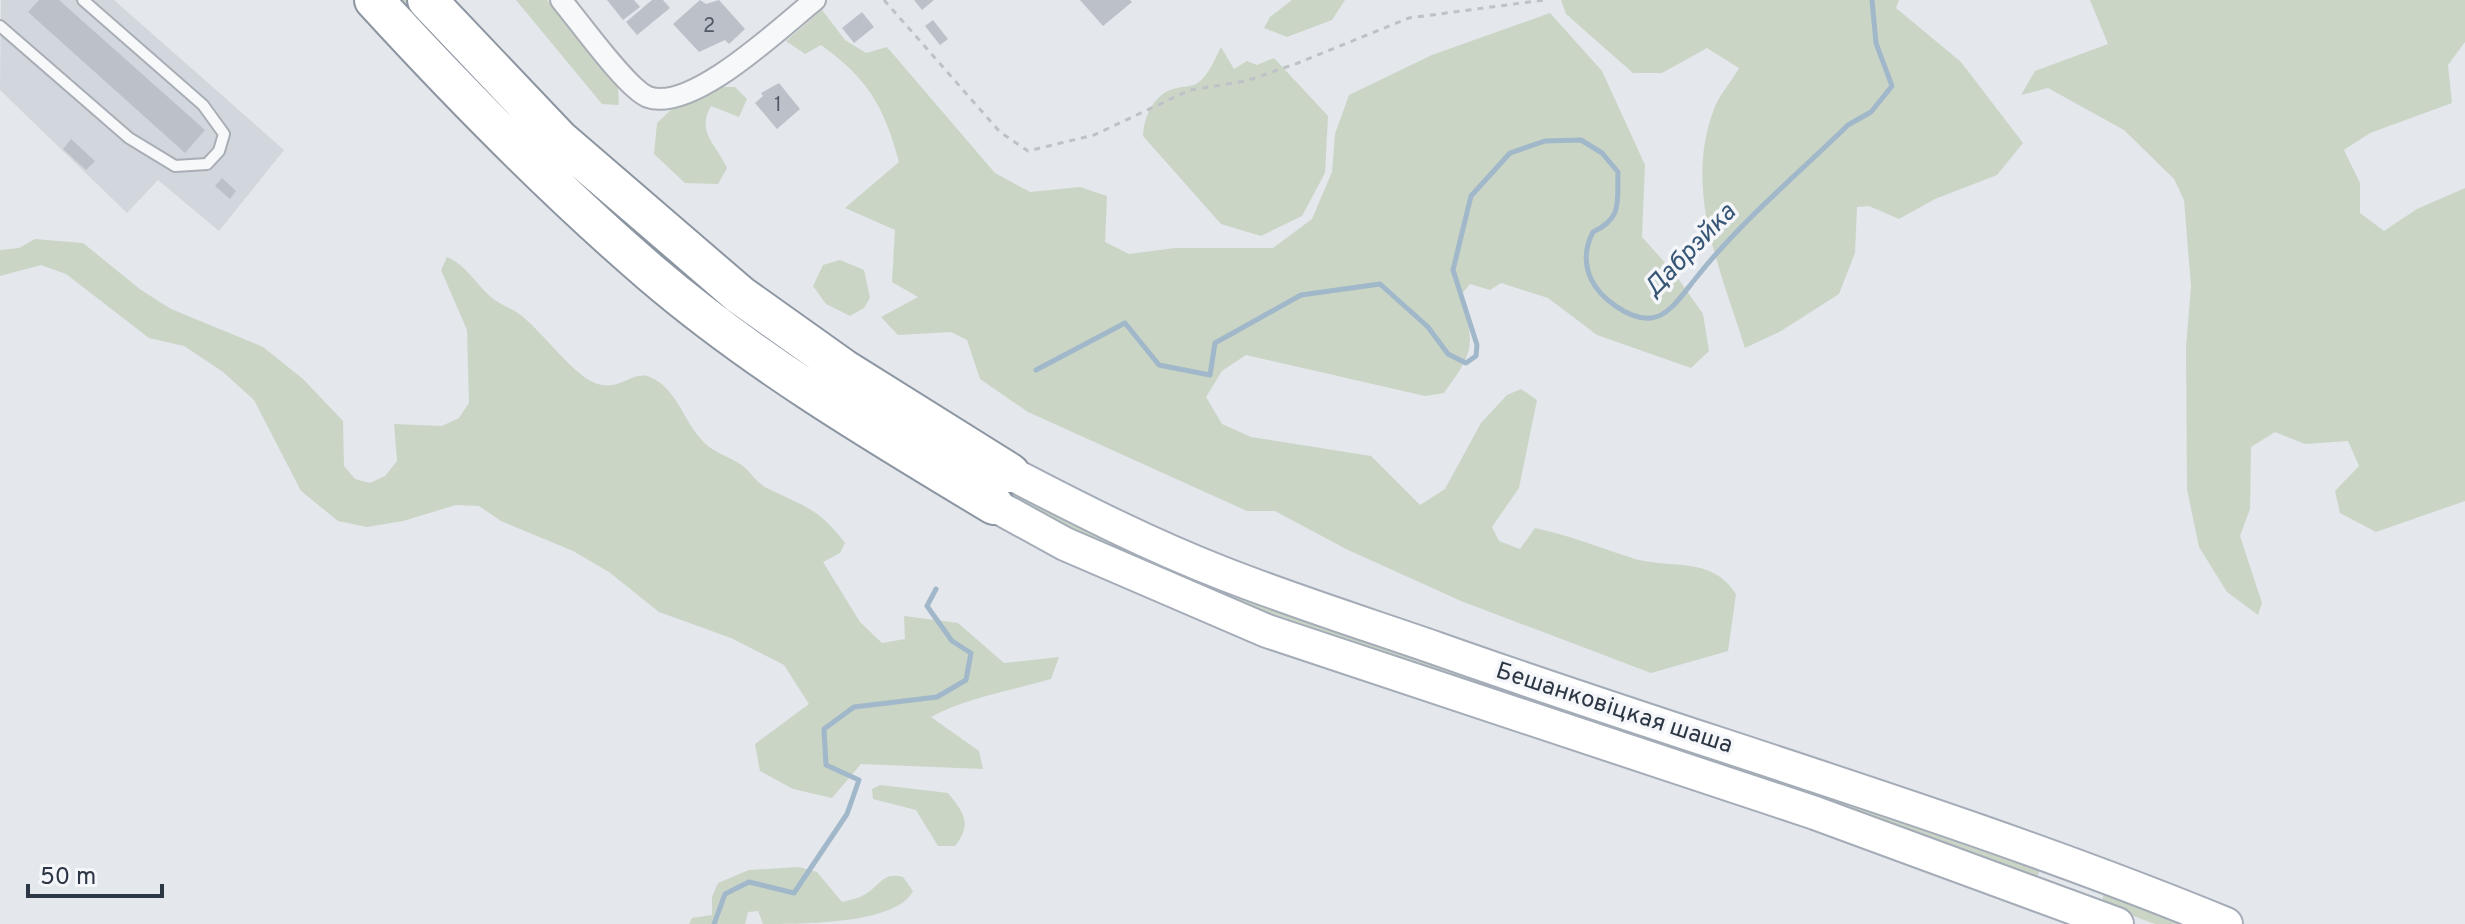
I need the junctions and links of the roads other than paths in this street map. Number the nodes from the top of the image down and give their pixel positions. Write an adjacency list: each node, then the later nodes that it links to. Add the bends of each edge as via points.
1 (83, 0): 6 (lane, via 203,105 224,134 219,151 207,164 175,166 129,138)
2 (374, 0): 7 (highway, via 488,124 653,274 758,356 876,434)
3 (427, 0): 7 (highway, via 560,140 740,295)
4 (561, 0): 5 (street, via 632,85 648,97 666,98 692,92)
5 (815, 0)
6 (0, 26)
7 (1002, 489): 8 (main road, Бешанковіцкая шаша, via 1094,517 1222,573); 9 (main road, Бешанковіцкая шаша, via 1065,544 1267,631 1815,813)
8 (2078, 867): 9 (street); 11 (main road, Бешанковіцкая шаша)
9 (2064, 909): 10 (main road, Бешанковіцкая шаша)
10 (2117, 924)
11 (2226, 924)

